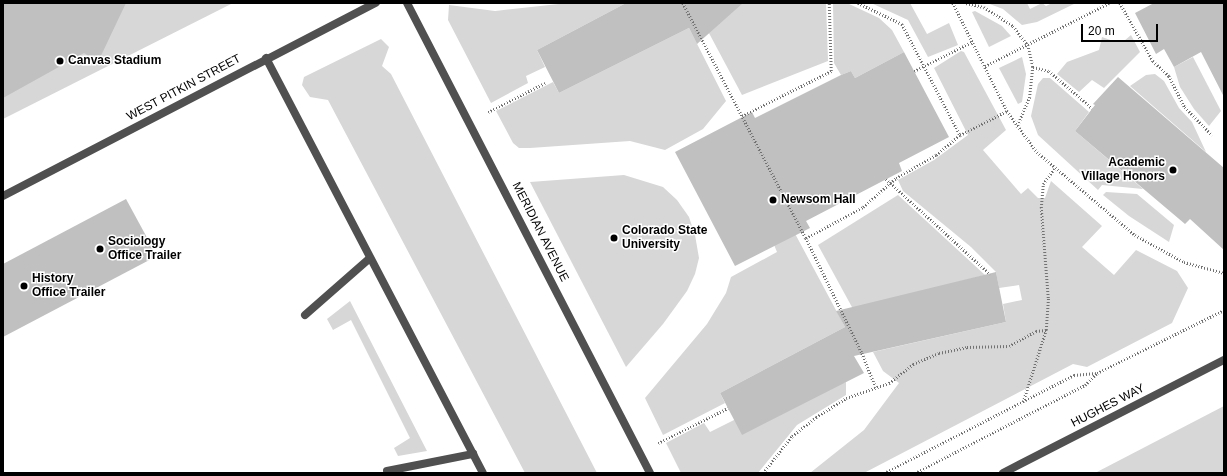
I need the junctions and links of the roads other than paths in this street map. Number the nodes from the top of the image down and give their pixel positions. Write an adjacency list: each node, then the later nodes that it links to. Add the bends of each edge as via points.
1 (376, 3): 3 (street, WEST PITKIN STREET)
2 (407, 3): 11 (street, MERIDIAN AVENUE)
3 (266, 58): 4 (street, WEST PITKIN STREET); 5 (street)
4 (3, 196)
5 (370, 258): 6 (street); 8 (street)
6 (305, 314)
7 (1224, 360): 12 (street, HUGHES WAY)
8 (473, 454): 9 (street); 10 (street)
9 (387, 471)
10 (483, 473)
11 (650, 473)
12 (1002, 473)

